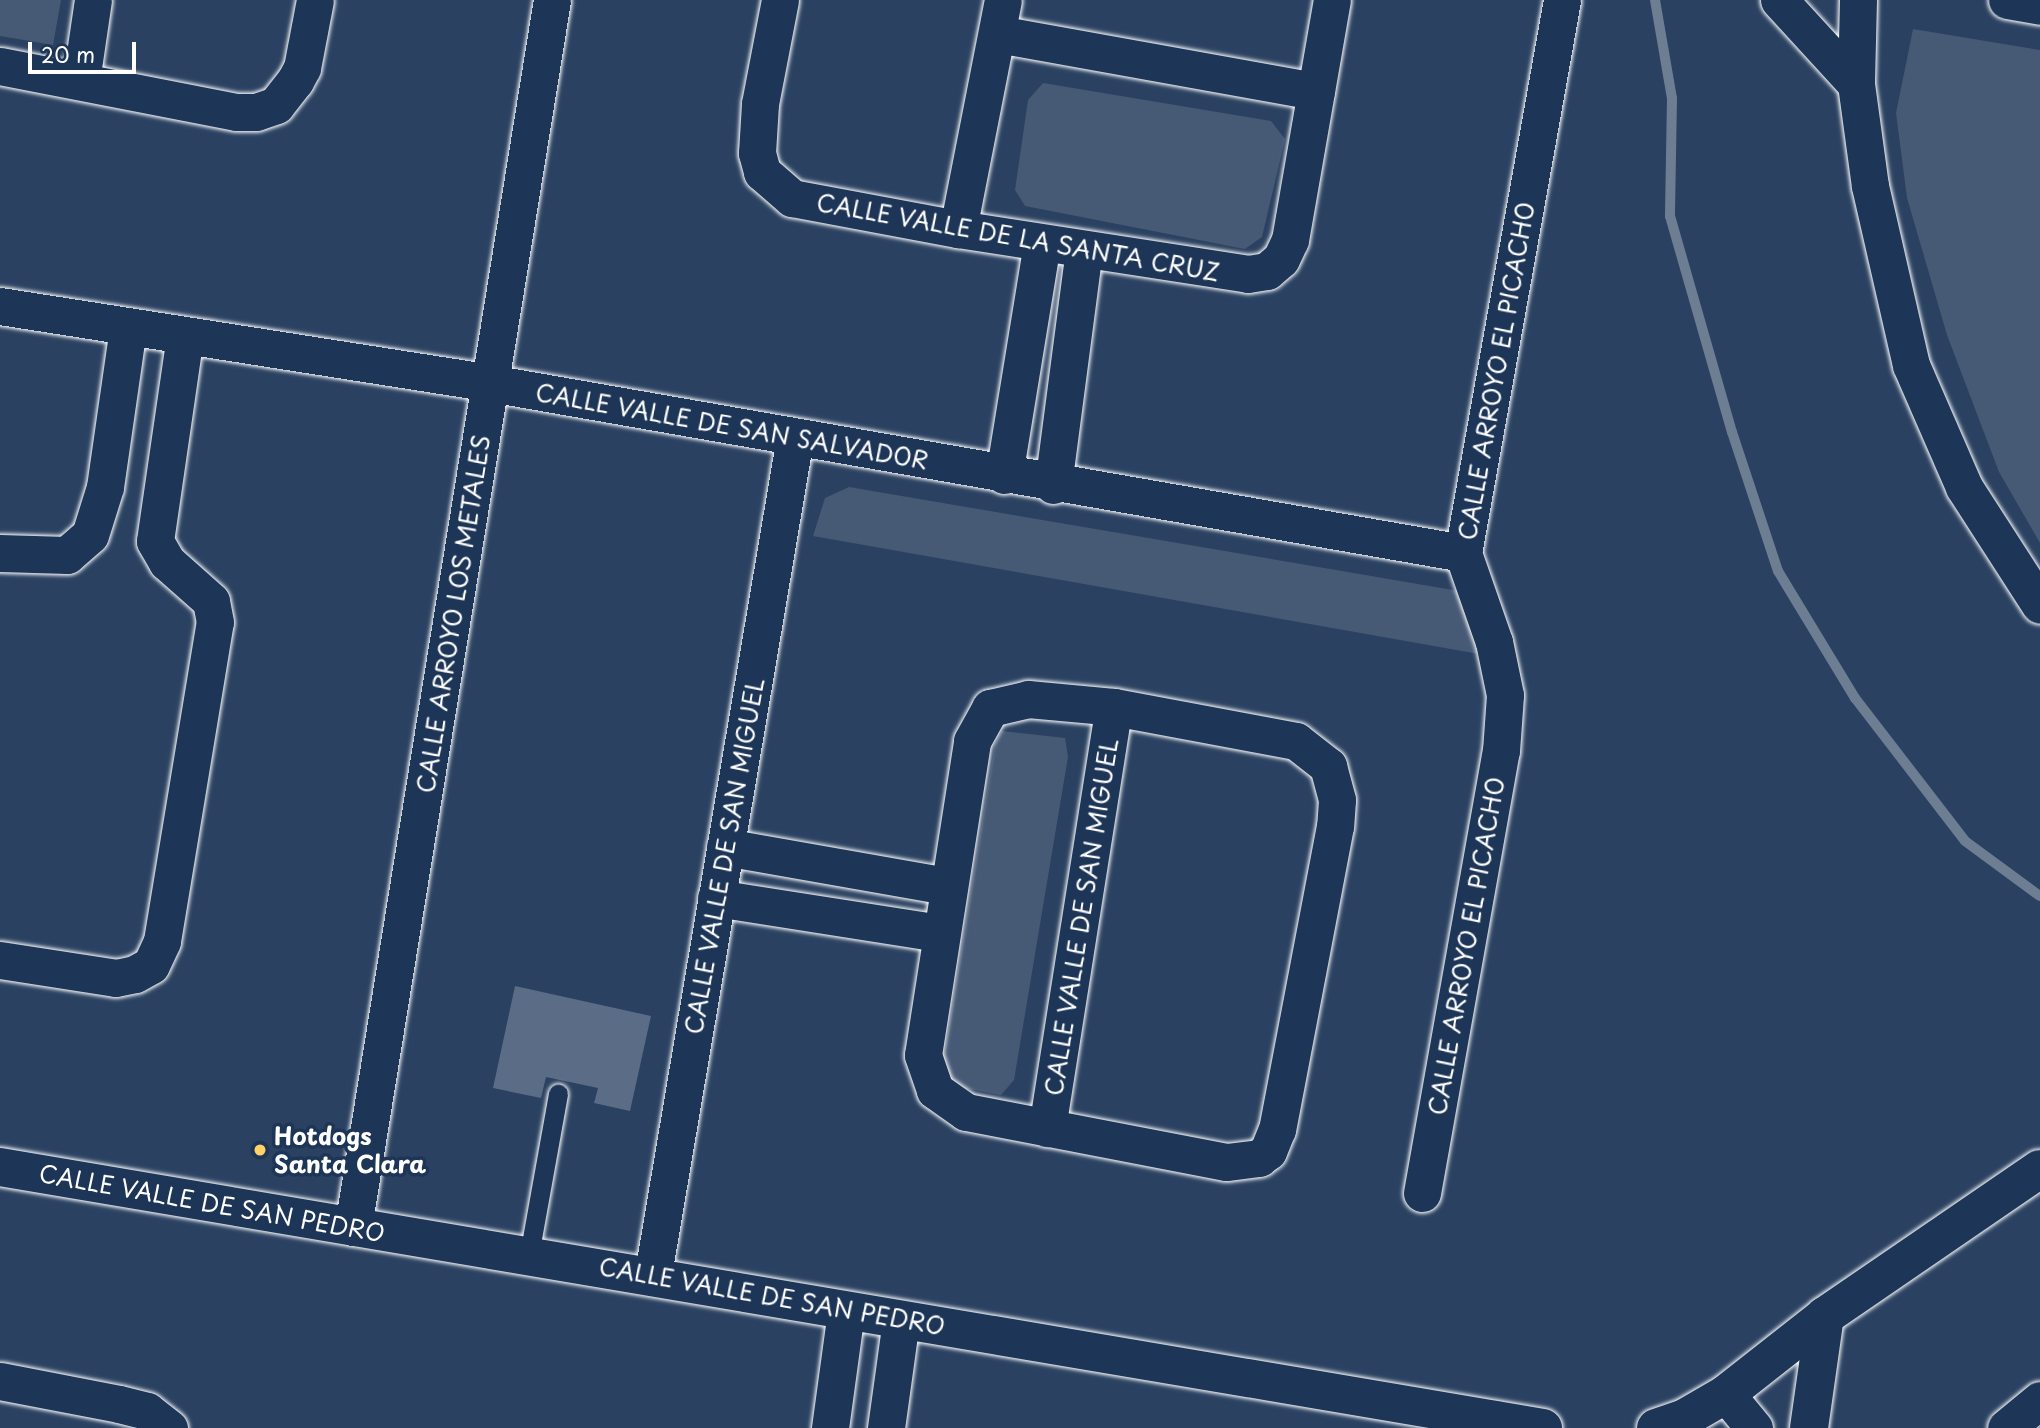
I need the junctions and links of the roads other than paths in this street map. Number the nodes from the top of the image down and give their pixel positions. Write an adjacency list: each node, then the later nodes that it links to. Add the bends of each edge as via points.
1 (93, 0): 13 (street)
2 (315, 0): 13 (street, via 302,68 276,105 236,112)
3 (552, 0): 22 (street, CALLE ARROYO LOS METALES)
4 (780, 0): 16 (street, CALLE VALLE DE LA SANTA CRUZ, via 757,132 762,172 777,189 801,200)
5 (1332, 0): 15 (street, CALLE VALLE DE LA SANTA CRUZ)
6 (1562, 0): 27 (street, CALLE ARROYO EL PICACHO)
7 (1779, 0): 14 (street)
8 (1858, 0): 14 (street)
9 (2007, 0): 10 (street)
10 (2040, 6)
11 (1001, 17): 15 (street); 16 (street)
12 (0, 66): 13 (street)
13 (81, 81)
14 (1856, 84): 28 (street, via 1886,271 1911,365 1964,487)
15 (1316, 90): 18 (street, CALLE VALLE DE LA SANTA CRUZ, via 1297,216 1281,259 1268,271 1221,273)
16 (958, 229): 17 (street, CALLE VALLE DE LA SANTA CRUZ)
17 (1042, 243): 18 (street, CALLE VALLE DE LA SANTA CRUZ); 24 (street, CALLE VALLE DE LA SANTA CRUZ)
18 (1084, 250): 25 (street, CALLE VALLE DE LA SANTA CRUZ)
19 (0, 306): 20 (street, CALLE VALLE DE SAN SALVADOR)
20 (128, 328): 21 (street, CALLE VALLE DE SAN SALVADOR); 26 (street, via 105,488 90,535 67,555)
21 (186, 336): 22 (street, CALLE VALLE DE SAN SALVADOR); 34 (street, via 155,541 167,562 211,601 215,622 162,941 151,965 116,978)
22 (491, 383): 23 (street, CALLE VALLE DE SAN SALVADOR); 40 (street, CALLE ARROYO LOS METALES)
23 (795, 437): 24 (street, CALLE VALLE DE SAN SALVADOR); 30 (street, CALLE VALLE DE SAN MIGUEL)
24 (1004, 475): 25 (street, CALLE VALLE DE SAN SALVADOR)
25 (1053, 485): 27 (street, CALLE VALLE DE SAN SALVADOR)
26 (0, 553)
27 (1464, 553): 39 (street, CALLE ARROYO EL PICACHO, via 1494,642 1504,706 1501,751)
28 (2040, 605)
29 (1114, 707): 31 (street, via 1028,699 990,708 972,741); 36 (street, CALLE VALLE DE SAN MIGUEL); 36 (street, via 1296,741 1328,766 1337,800 1335,825 1277,1129 1268,1152 1259,1158 1226,1162)
30 (725, 847): 31 (street); 32 (street, CALLE VALLE DE SAN MIGUEL)
31 (947, 886): 33 (street)
32 (716, 898): 33 (street); 42 (street, CALLE VALLE DE SAN MIGUEL)
33 (940, 933): 36 (street, via 923,1055 934,1090 966,1112)
34 (0, 960)
35 (558, 1094): 41 (lane)
36 (1047, 1128)
37 (0, 1167): 40 (street, CALLE VALLE DE SAN PEDRO)
38 (2038, 1172): 44 (street)
39 (1422, 1193)
40 (352, 1227): 41 (street, CALLE VALLE DE SAN PEDRO)
41 (529, 1255): 42 (street, CALLE VALLE DE SAN PEDRO)
42 (653, 1274): 43 (street, CALLE VALLE DE SAN PEDRO)
43 (846, 1311): 45 (street, CALLE VALLE DE SAN PEDRO); 50 (street)
44 (1825, 1316): 47 (street); 55 (street)
45 (901, 1320): 51 (street); 52 (street, CALLE VALLE DE SAN PEDRO)
46 (0, 1381): 49 (street, via 138,1409)
47 (1726, 1394): 53 (street, via 1685,1418); 54 (street)
48 (2040, 1400): 56 (street)
49 (169, 1428)
50 (830, 1428)
51 (886, 1428)
52 (1543, 1428)
53 (1656, 1428)
54 (1754, 1428)
55 (1809, 1428)
56 (2006, 1428)

